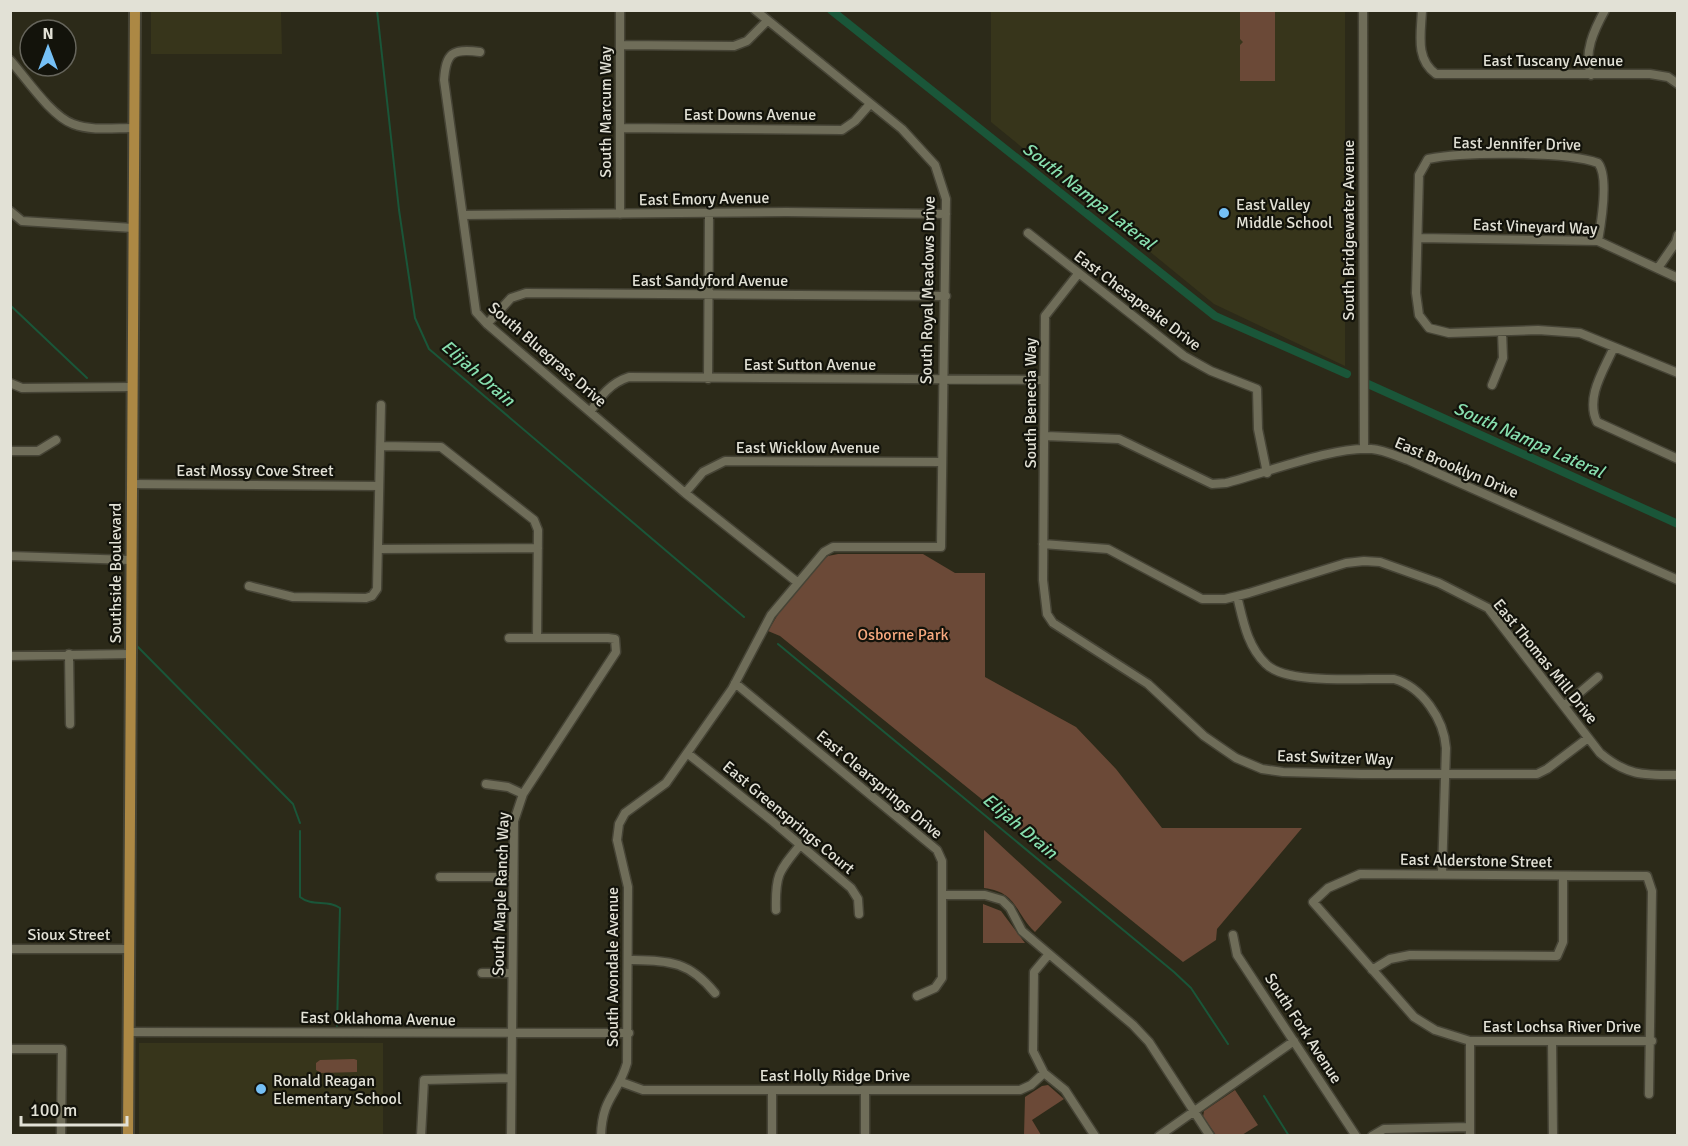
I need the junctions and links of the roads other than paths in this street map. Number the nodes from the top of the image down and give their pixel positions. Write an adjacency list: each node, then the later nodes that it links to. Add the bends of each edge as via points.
1 (135, 10): 14 (main road, Southside Boulevard)
2 (620, 10): 8 (street, South Marcum Way)
3 (755, 10): 7 (street, South Royal Meadows Drive)
4 (1363, 10): 46 (street, South Bridgewater Avenue)
5 (1422, 10): 11 (street, East Tuscany Avenue, via 1422,56 1436,74)
6 (1605, 10): 11 (street, via 1589,47 1587,66)
7 (766, 22): 8 (street, via 747,41 734,46); 13 (street, South Royal Meadows Drive)
8 (620, 45): 15 (street, South Marcum Way)
9 (480, 52): 20 (street, South Bluegrass Drive, via 463,50 445,62 444,80)
10 (10, 60): 14 (street, via 71,124)
11 (1591, 75): 12 (street, East Tuscany Avenue, via 1660,75)
12 (1677, 84)
13 (870, 104): 15 (street, East Downs Avenue, via 842,129); 19 (street, South Royal Meadows Drive, via 902,129 935,165 946,199)
14 (134, 128): 21 (main road, Southside Boulevard)
15 (620, 128): 18 (street, South Marcum Way)
16 (10, 211): 21 (street, via 22,221)
17 (709, 212): 18 (street, East Emory Avenue); 19 (street, East Emory Avenue); 29 (street)
18 (620, 214): 20 (street, East Emory Avenue)
19 (946, 214): 30 (street, South Royal Meadows Drive)
20 (463, 215): 31 (street, South Bluegrass Drive, via 476,312)
21 (133, 228): 40 (main road, Southside Boulevard)
22 (1028, 233): 27 (street, East Chesapeake Drive)
23 (1677, 235): 26 (street)
24 (1418, 237): 25 (street, East Vineyard Way); 25 (street, East Jennifer Drive, via 1419,175 1428,159 1451,155 1562,156 1598,163 1603,173); 32 (street, via 1416,293 1419,315 1428,328 1449,333)
25 (1598, 241): 26 (street, East Vineyard Way)
26 (1658, 268): 28 (street, East Vineyard Way)
27 (1078, 274): 37 (street, South Benecia Way, via 1045,316); 50 (street, East Chesapeake Drive, via 1184,357 1257,389 1258,429)
28 (1677, 278)
29 (709, 295): 30 (street, East Sandyford Avenue); 31 (street, East Sandyford Avenue, via 526,293 511,298); 35 (street)
30 (946, 296): 36 (street, South Royal Meadows Drive)
31 (487, 324): 42 (street, South Bluegrass Drive)
32 (1502, 332): 33 (street, via 1564,330); 39 (street, via 1503,358)
33 (1614, 346): 34 (street); 48 (street, via 1592,400 1597,422)
34 (1677, 373)
35 (708, 378): 36 (street, East Sutton Avenue); 42 (street, East Sutton Avenue, via 618,380)
36 (941, 380): 37 (street, East Sutton Avenue); 49 (street, South Royal Meadows Drive)
37 (1044, 380): 43 (street, South Benecia Way)
38 (10, 383): 40 (street, via 22,388)
39 (1492, 385)
40 (131, 387): 51 (main road, Southside Boulevard)
41 (381, 405): 45 (street)
42 (590, 412): 53 (street, South Bluegrass Drive)
43 (1046, 436): 50 (street, East Brooklyn Drive, via 1119,440 1212,484); 54 (street, South Benecia Way)
44 (56, 440): 47 (street, via 38,451)
45 (380, 446): 52 (street); 56 (street, via 441,447 534,520)
46 (1364, 449): 50 (street, East Brooklyn Drive, via 1346,449); 60 (street, East Brooklyn Drive, via 1408,459)
47 (10, 451)
48 (1677, 459)
49 (942, 462): 53 (street, East Wicklow Avenue, via 725,461 704,472); 55 (street, South Royal Meadows Drive)
50 (1267, 473)
51 (131, 484): 52 (street, East Mossy Cove Street); 59 (main road, Southside Boulevard)
52 (380, 486): 57 (street)
53 (686, 493): 61 (street, South Bluegrass Drive)
54 (1043, 544): 63 (street, East Thomas Mill Drive, via 1108,549 1202,599); 75 (street, East Switzer Way, via 1044,602 1053,624 1148,684 1204,736 1236,758 1262,769 1283,772)
55 (941, 547): 61 (street, South Avondale Avenue, via 833,547)
56 (538, 548): 57 (street); 65 (street)
57 (378, 549): 62 (street, via 377,589 372,596 293,597)
58 (10, 556): 59 (street)
59 (130, 560): 67 (main road, Southside Boulevard)
60 (1677, 580)
61 (797, 582): 70 (street, South Avondale Avenue, via 771,615)
62 (249, 586)
63 (1237, 596): 71 (street, East Thomas Mill Drive, via 1346,563 1380,562 1439,583 1488,608); 75 (street, via 1256,653 1274,671 1306,677 1394,679 1416,692 1445,732)
64 (509, 638): 65 (street)
65 (537, 638): 78 (street, South Maple Ranch Way, via 615,639 616,652)
66 (69, 654): 67 (street); 68 (street); 72 (street)
67 (130, 654): 90 (main road, Southside Boulevard)
68 (10, 656)
69 (1598, 677): 71 (street)
70 (735, 683): 74 (street, South Avondale Avenue); 84 (street, East Clearsprings Drive, via 937,850 942,861)
71 (1564, 706): 73 (street, East Thomas Mill Drive)
72 (70, 724)
73 (1588, 738): 75 (street, East Switzer Way, via 1537,774); 76 (street, East Thomas Mill Drive, via 1624,771)
74 (687, 753): 79 (street, East Greensprings Court); 92 (street, South Avondale Avenue, via 666,783 625,813 619,824 617,840 628,887)
75 (1445, 774): 80 (street)
76 (1677, 775)
77 (486, 784): 78 (street)
78 (523, 794): 83 (street, South Maple Ranch Way, via 514,821)
79 (801, 844): 86 (street, via 779,872); 87 (street, East Greensprings Court, via 851,888 858,899)
80 (1442, 874): 81 (street, East Alderstone Street); 85 (street, East Alderstone Street, via 1360,874 1328,888)
81 (1563, 876): 93 (street, via 1563,942 1557,956 1410,955 1390,959); 104 (street, East Alderstone Street, via 1647,876 1652,891)
82 (440, 878): 83 (street)
83 (513, 878): 95 (street, South Maple Ranch Way)
84 (943, 895): 91 (street, via 1002,900 1022,932); 97 (street, East Clearsprings Drive, via 942,978 935,988)
85 (1313, 902): 93 (street, East Lochsa River Drive)
86 (776, 910)
87 (859, 914)
88 (1233, 935): 101 (street, South Fork Avenue, via 1237,955)
89 (10, 949): 90 (street, Sioux Street)
90 (129, 949): 98 (main road, Southside Boulevard)
91 (1049, 954): 106 (street, via 1034,972 1033,1051); 112 (street, via 1149,1042)
92 (629, 960): 96 (street, via 673,961); 99 (street, South Avondale Avenue)
93 (1372, 970): 102 (street, East Lochsa River Drive, via 1414,1017 1435,1030)
94 (482, 973): 95 (street)
95 (512, 973): 100 (street, South Maple Ranch Way)
96 (715, 993)
97 (917, 996)
98 (128, 1032): 100 (street, East Oklahoma Avenue); 115 (main road, Southside Boulevard)
99 (628, 1033): 100 (street, East Oklahoma Avenue); 108 (street, South Avondale Avenue, via 627,1063)
100 (512, 1034): 107 (street, South Maple Ranch Way)
101 (1294, 1041): 112 (street); 124 (street, South Fork Avenue)
102 (1470, 1041): 103 (street, East Lochsa River Drive); 113 (street)
103 (1551, 1041): 104 (street, East Lochsa River Drive); 126 (street)
104 (1652, 1041): 111 (street)
105 (10, 1049): 114 (street, via 62,1049)
106 (1044, 1073): 110 (street, East Holly Ridge Drive, via 1020,1090); 121 (street, via 1065,1090)
107 (510, 1078): 116 (street, via 424,1080); 117 (street, South Maple Ranch Way)
108 (621, 1082): 109 (street, East Holly Ridge Drive, via 643,1090); 118 (street, South Avondale Avenue, via 605,1105)
109 (772, 1090): 110 (street, East Holly Ridge Drive); 119 (street)
110 (865, 1090): 120 (street)
111 (1649, 1094)
112 (1194, 1111): 122 (street); 123 (street)
113 (1470, 1131): 125 (street, via 1384,1129)
114 (61, 1136)
115 (128, 1136)
116 (421, 1136)
117 (511, 1136)
118 (602, 1136)
119 (772, 1136)
120 (865, 1136)
121 (1095, 1136)
122 (1158, 1136)
123 (1210, 1136)
124 (1356, 1136)
125 (1372, 1136)
126 (1553, 1136)

